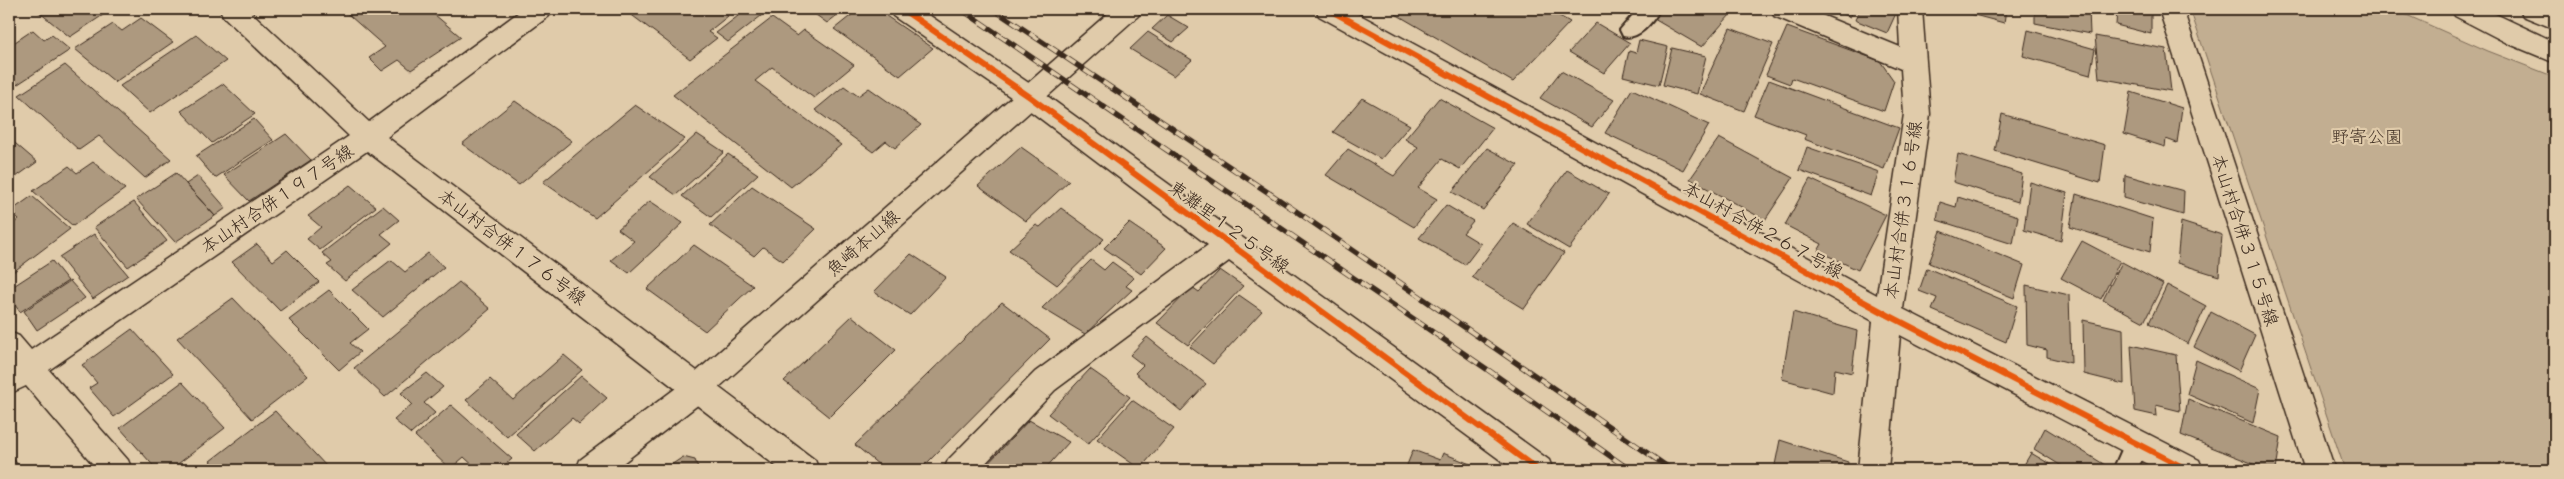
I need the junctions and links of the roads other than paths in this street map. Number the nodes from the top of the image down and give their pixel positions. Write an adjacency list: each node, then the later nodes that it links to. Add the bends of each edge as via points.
1 (232, 9): 17 (street, 本山村合併１７６号線)
2 (540, 9): 17 (street, 本山村合併１９７号線)
3 (902, 9): 16 (street, 東灘里１２５号線)
4 (1128, 9): 16 (street, 魚崎本山線)
5 (1328, 9): 19 (street, 本山村合併２６７号線)
6 (1650, 9): 13 (lane)
7 (1783, 9): 15 (street)
8 (1910, 9): 15 (street, 本山村合併３１６号線)
9 (2170, 9): 32 (street, 本山村合併３１５号線)
10 (2464, 9): 14 (street)
11 (2532, 9): 12 (street)
12 (2555, 20)
13 (1630, 30)
14 (2555, 53)
15 (1913, 63): 19 (street, 本山村合併３１６号線, via 1917,114)
16 (1030, 97): 18 (street, 東灘里１２５号線); 22 (street, 魚崎本山線)
17 (368, 137): 21 (street, 本山村合併１９７号線); 22 (street, 本山村合併１７６号線)
18 (1229, 246): 27 (street, via 1045,381); 28 (street, 東灘里１２５号線)
19 (1888, 316): 23 (street, 本山村合併２６７号線); 29 (street, 本山村合併３１６号線)
20 (9, 345): 21 (street)
21 (19, 375): 24 (street)
22 (698, 388): 25 (street, 魚崎本山線); 26 (street, 本山村合併１７６号線)
23 (2137, 444): 30 (lane); 31 (street, 本山村合併２６７号線)
24 (117, 470)
25 (591, 470)
26 (804, 470)
27 (959, 470)
28 (1538, 470)
29 (1873, 470)
30 (2125, 470)
31 (2188, 470)
32 (2320, 470)

